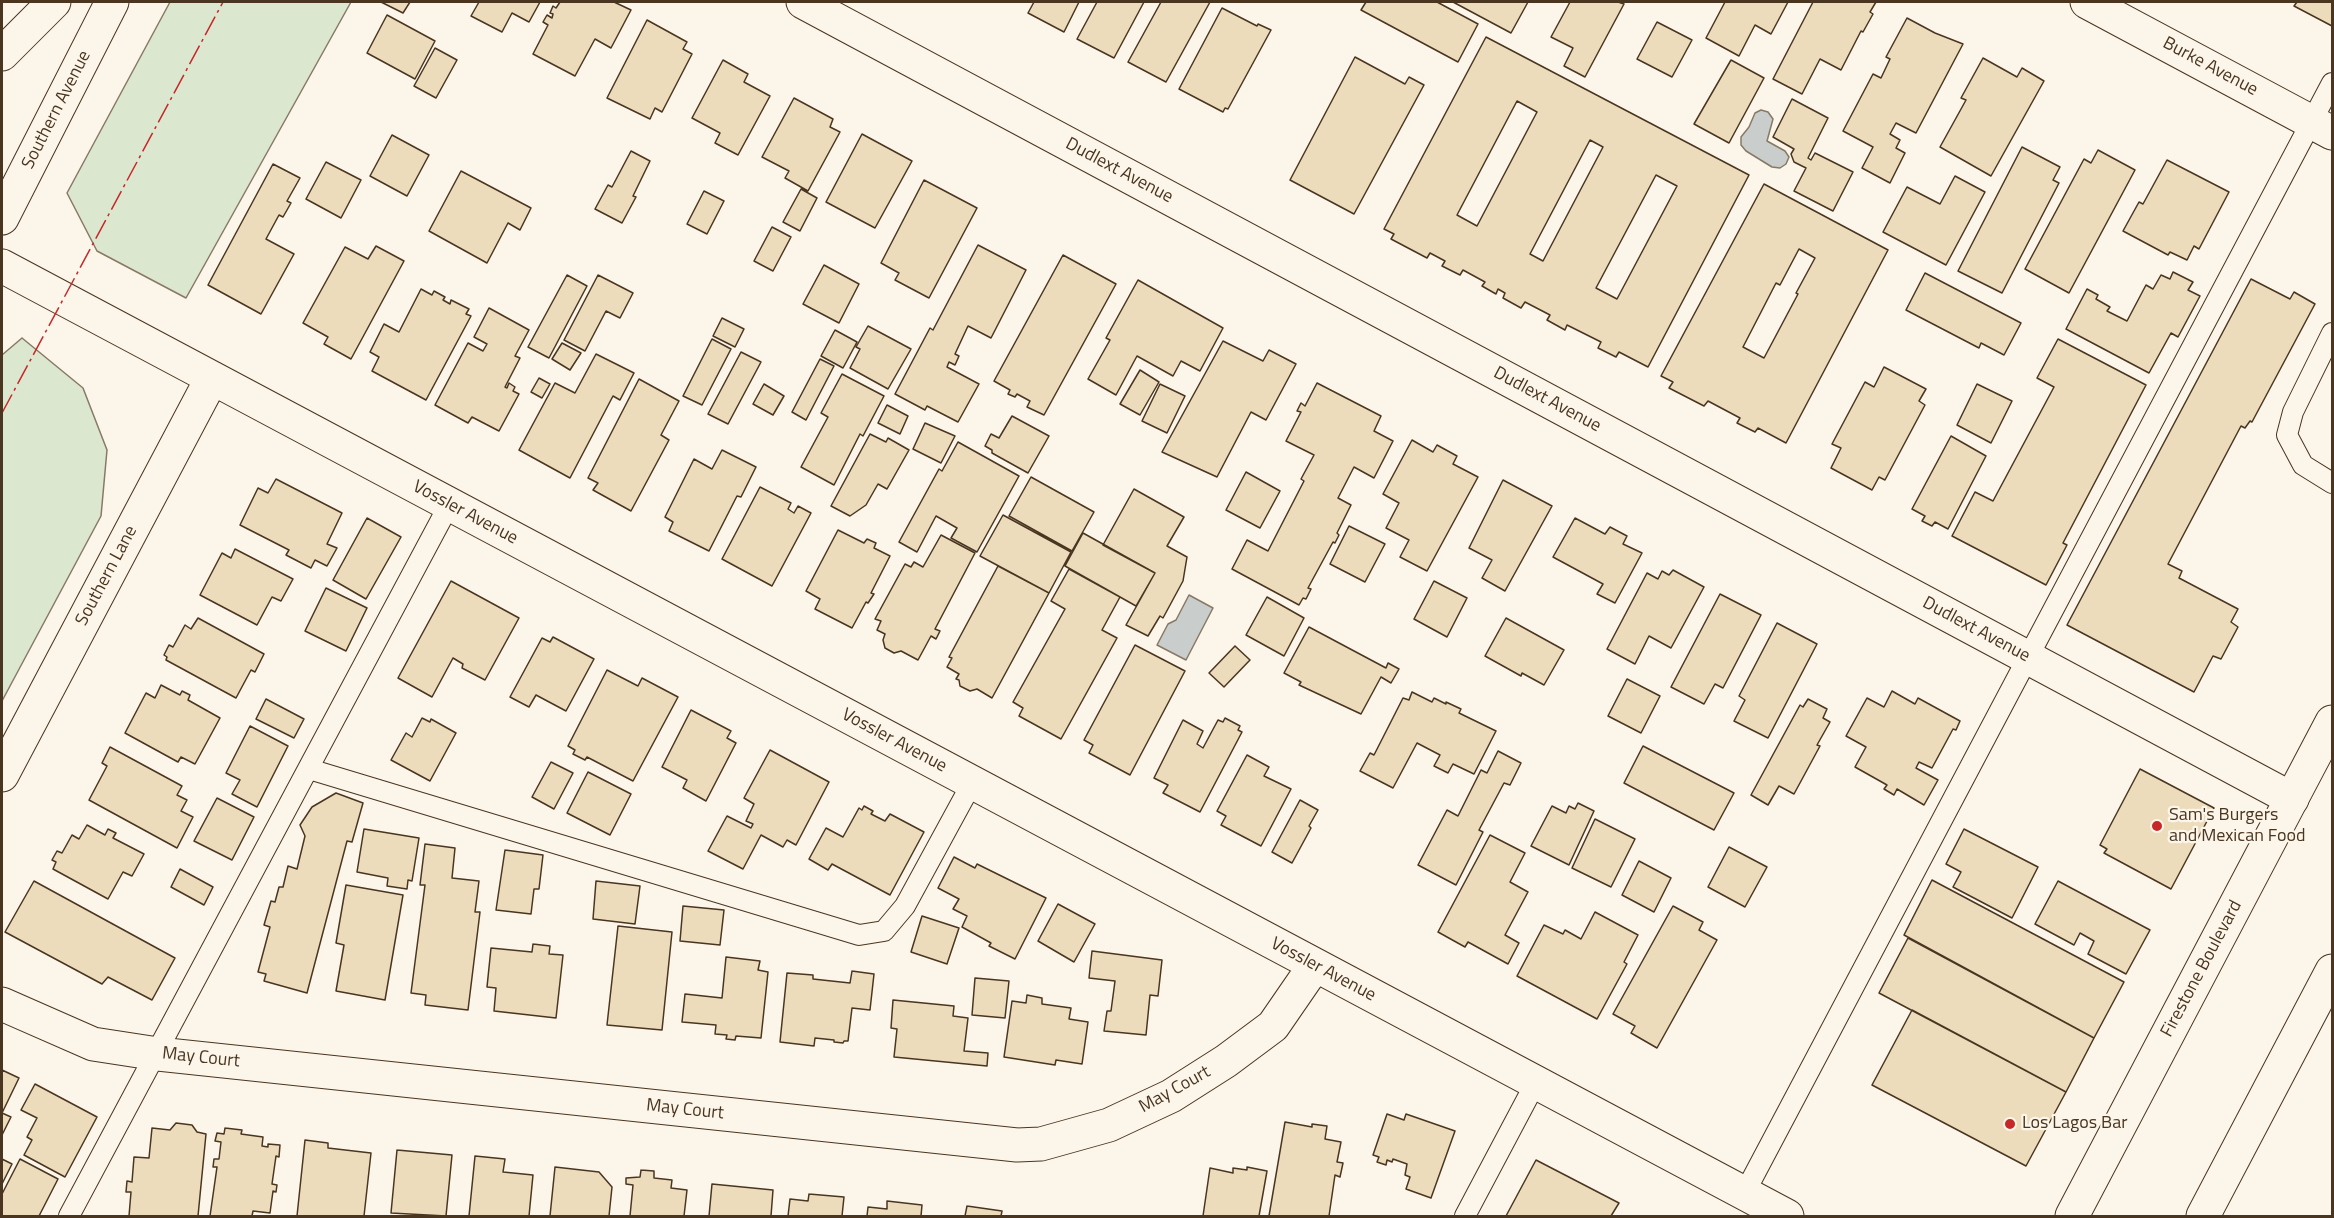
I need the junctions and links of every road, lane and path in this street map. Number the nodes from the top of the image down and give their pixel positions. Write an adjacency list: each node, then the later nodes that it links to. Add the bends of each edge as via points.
1 (54, 2): 5 (street)
2 (112, 2): 8 (street, Southern Avenue)
3 (803, 2): 14 (street, Dudlext Avenue)
4 (2087, 2): 7 (street, Burke Avenue)
5 (2, 54)
6 (2332, 83): 7 (lane)
7 (2322, 127): 14 (lane)
8 (2, 218)
9 (2, 266): 11 (street, Vossler Avenue)
10 (2332, 333): 12 (lane, via 2293,412 2287,435 2303,465)
11 (212, 378): 13 (street, Vossler Avenue); 17 (street, Southern Lane)
12 (2332, 483)
13 (449, 505): 16 (lane); 18 (street, Vossler Avenue)
14 (2028, 657): 19 (street, Dudlext Avenue); 25 (lane)
15 (2332, 722): 19 (street, Firestone Boulevard)
16 (309, 769): 18 (lane, via 860,935 884,931 905,906); 23 (lane)
17 (2, 775)
18 (972, 783): 20 (street, Vossler Avenue)
19 (2292, 799): 29 (street, Firestone Boulevard)
20 (1315, 965): 23 (street, May Court, via 1273,1026 1226,1061 1171,1096 1109,1125 1041,1144); 24 (street, Vossler Avenue)
21 (2332, 971): 30 (street)
22 (2, 1004): 23 (street, May Court, via 93,1044)
23 (158, 1054): 26 (lane)
24 (1536, 1082): 25 (street, Vossler Avenue); 27 (lane)
25 (1744, 1194): 28 (street, Vossler Avenue)
26 (69, 1216)
27 (1465, 1216)
28 (1787, 1216)
29 (2072, 1216)
30 (2204, 1216)

